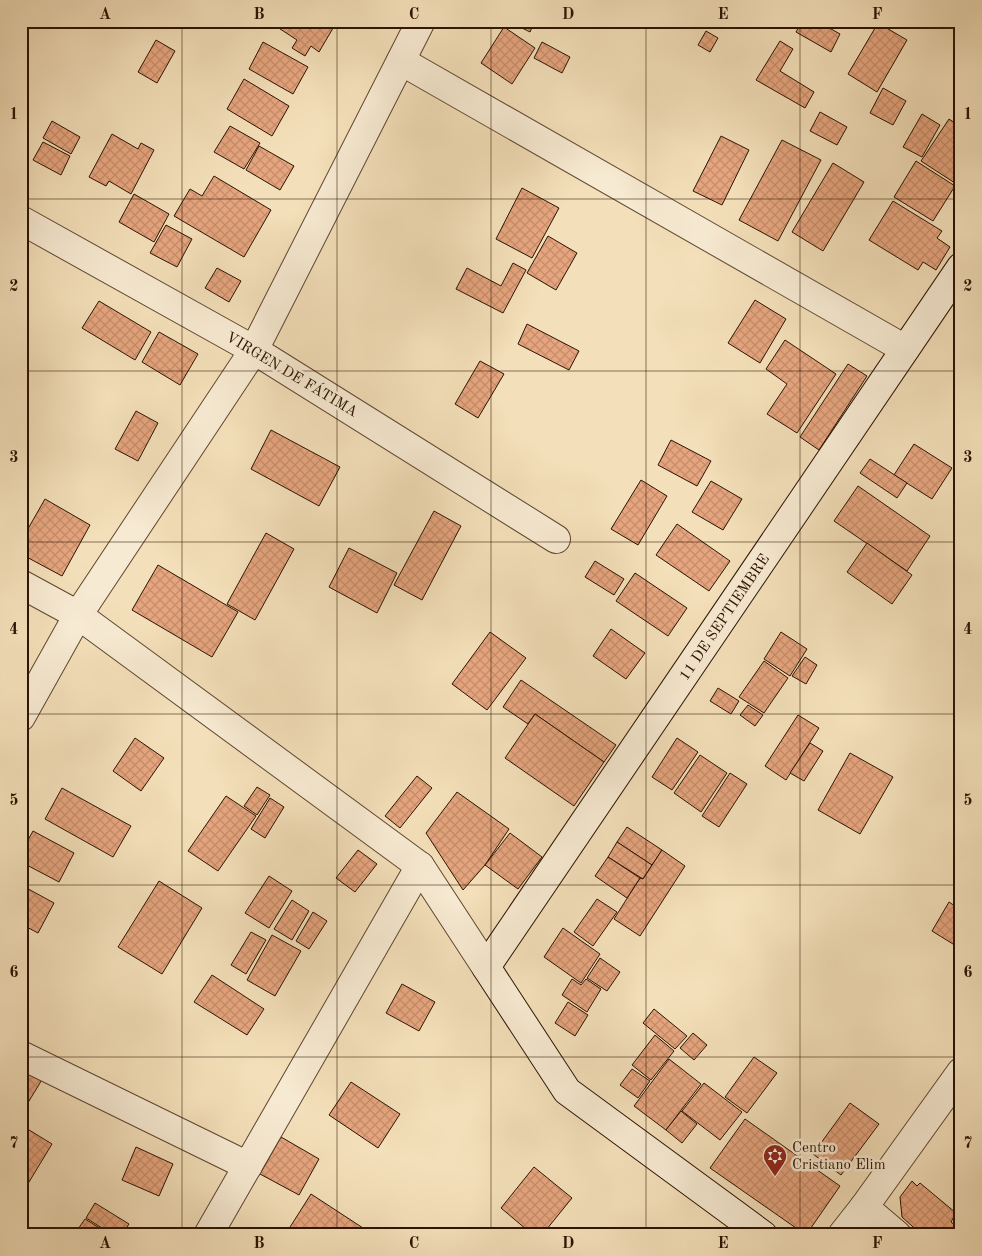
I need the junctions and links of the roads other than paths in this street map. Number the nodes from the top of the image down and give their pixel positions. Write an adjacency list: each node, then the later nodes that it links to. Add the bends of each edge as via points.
1 (421, 21): 2 (street)
2 (401, 61): 5 (street); 6 (street)
3 (21, 220): 6 (street, VIRGEN DE FÁTIMA)
4 (961, 267): 5 (street, 11 DE SEPTIEMBRE)
5 (905, 349): 12 (street, 11 DE SEPTIEMBRE)
6 (254, 350): 7 (street, VIRGEN DE FÁTIMA); 9 (street)
7 (556, 539)
8 (21, 584): 9 (street)
9 (78, 615): 10 (street); 11 (street)
10 (21, 716)
11 (420, 866): 12 (street); 15 (street)
12 (486, 966): 18 (street, via 567,1091)
13 (21, 1055): 15 (street)
14 (961, 1072): 16 (street)
15 (248, 1166): 17 (street)
16 (864, 1207): 19 (street); 20 (street)
17 (208, 1235)
18 (762, 1235)
19 (842, 1235)
20 (897, 1235)

